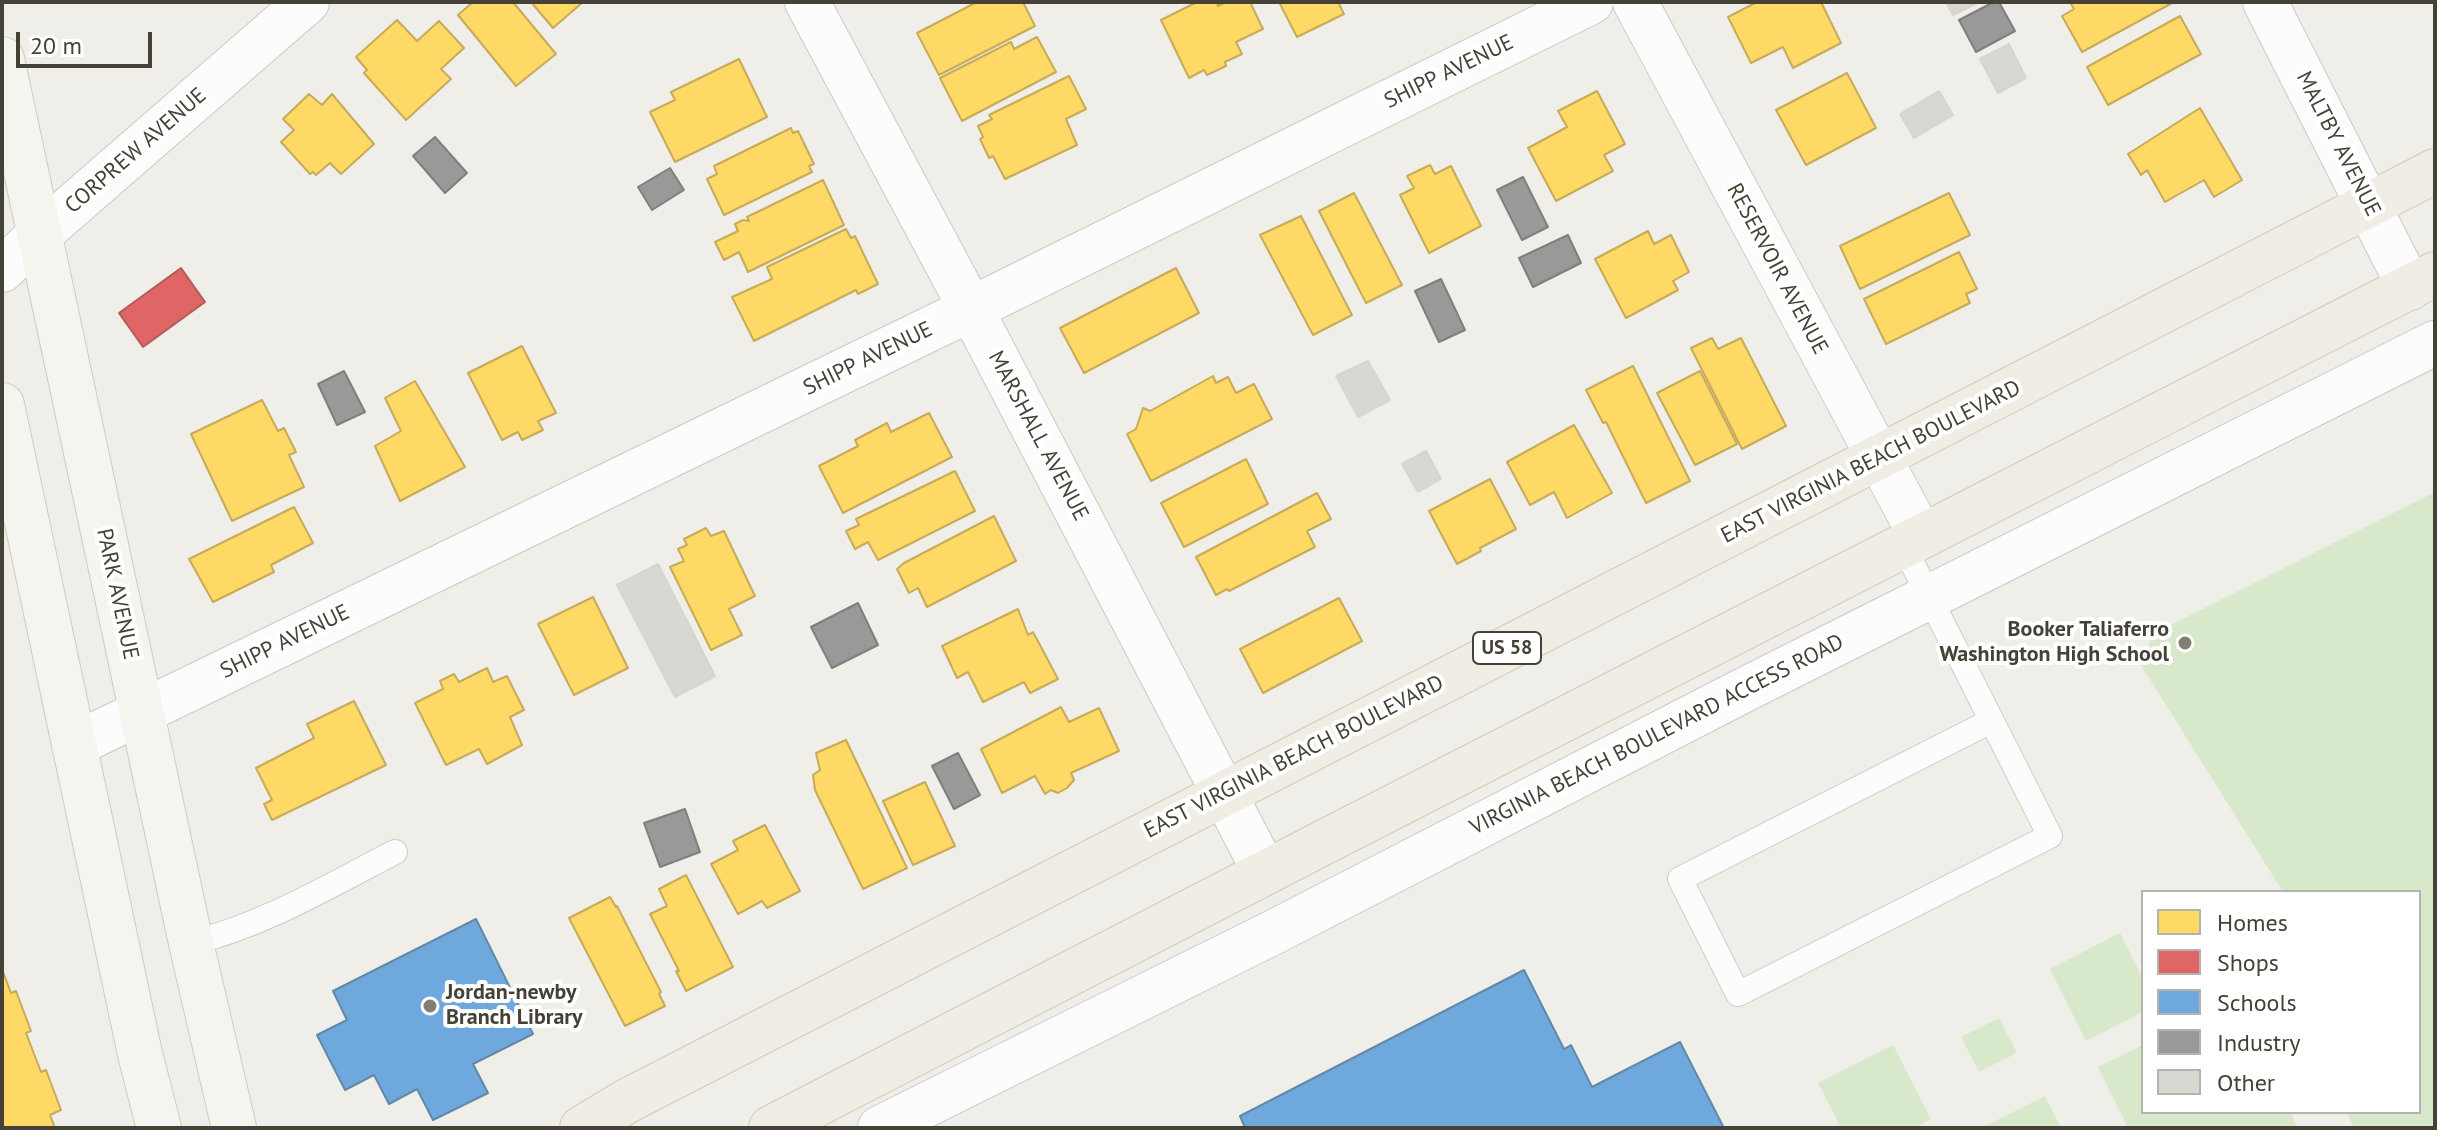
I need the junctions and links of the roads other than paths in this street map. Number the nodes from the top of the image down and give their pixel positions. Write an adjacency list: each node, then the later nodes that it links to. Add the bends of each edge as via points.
1 (307, 2): 9 (street, CORPREW AVENUE)
2 (807, 2): 12 (street, MARSHALL AVENUE)
3 (1591, 2): 12 (street, SHIPP AVENUE)
4 (1635, 2): 16 (street, RESERVOIR AVENUE)
5 (2265, 2): 8 (street, MALTBY AVENUE)
6 (2, 59): 9 (main road, PARK AVENUE)
7 (2435, 171): 8 (main road, EAST VIRGINIA BEACH BOULEVARD / US 58)
8 (2369, 205): 11 (street, MALTBY AVENUE); 16 (main road, EAST VIRGINIA BEACH BOULEVARD / US 58)
9 (40, 234): 10 (street, CORPREW AVENUE); 19 (main road, PARK AVENUE)
10 (2, 270)
11 (2422, 281): 17 (main road)
12 (971, 309): 19 (street, SHIPP AVENUE); 22 (street, MARSHALL AVENUE)
13 (2435, 343): 18 (street, VIRGINIA BEACH BOULEVARD ACCESS ROAD)
14 (2, 405): 15 (main road)
15 (7, 455): 21 (main road)
16 (1878, 458): 17 (street, RESERVOIR AVENUE); 22 (main road, EAST VIRGINIA BEACH BOULEVARD / US 58)
17 (1912, 541): 18 (lane); 24 (main road)
18 (1928, 597): 20 (lane); 30 (street, VIRGINIA BEACH BOULEVARD ACCESS ROAD)
19 (142, 711): 21 (street, SHIPP AVENUE); 25 (main road, PARK AVENUE)
20 (1991, 721): 20 (lane, via 1680,879 1738,994 2050,836)
21 (74, 745): 26 (main road)
22 (1224, 793): 24 (street, MARSHALL AVENUE); 28 (main road, EAST VIRGINIA BEACH BOULEVARD / US 58)
23 (395, 852): 25 (lane, via 269,917)
24 (1265, 872): 29 (main road)
25 (191, 943): 27 (main road, PARK AVENUE)
26 (159, 1128)
27 (234, 1128)
28 (582, 1128)
29 (771, 1128)
30 (880, 1128)

